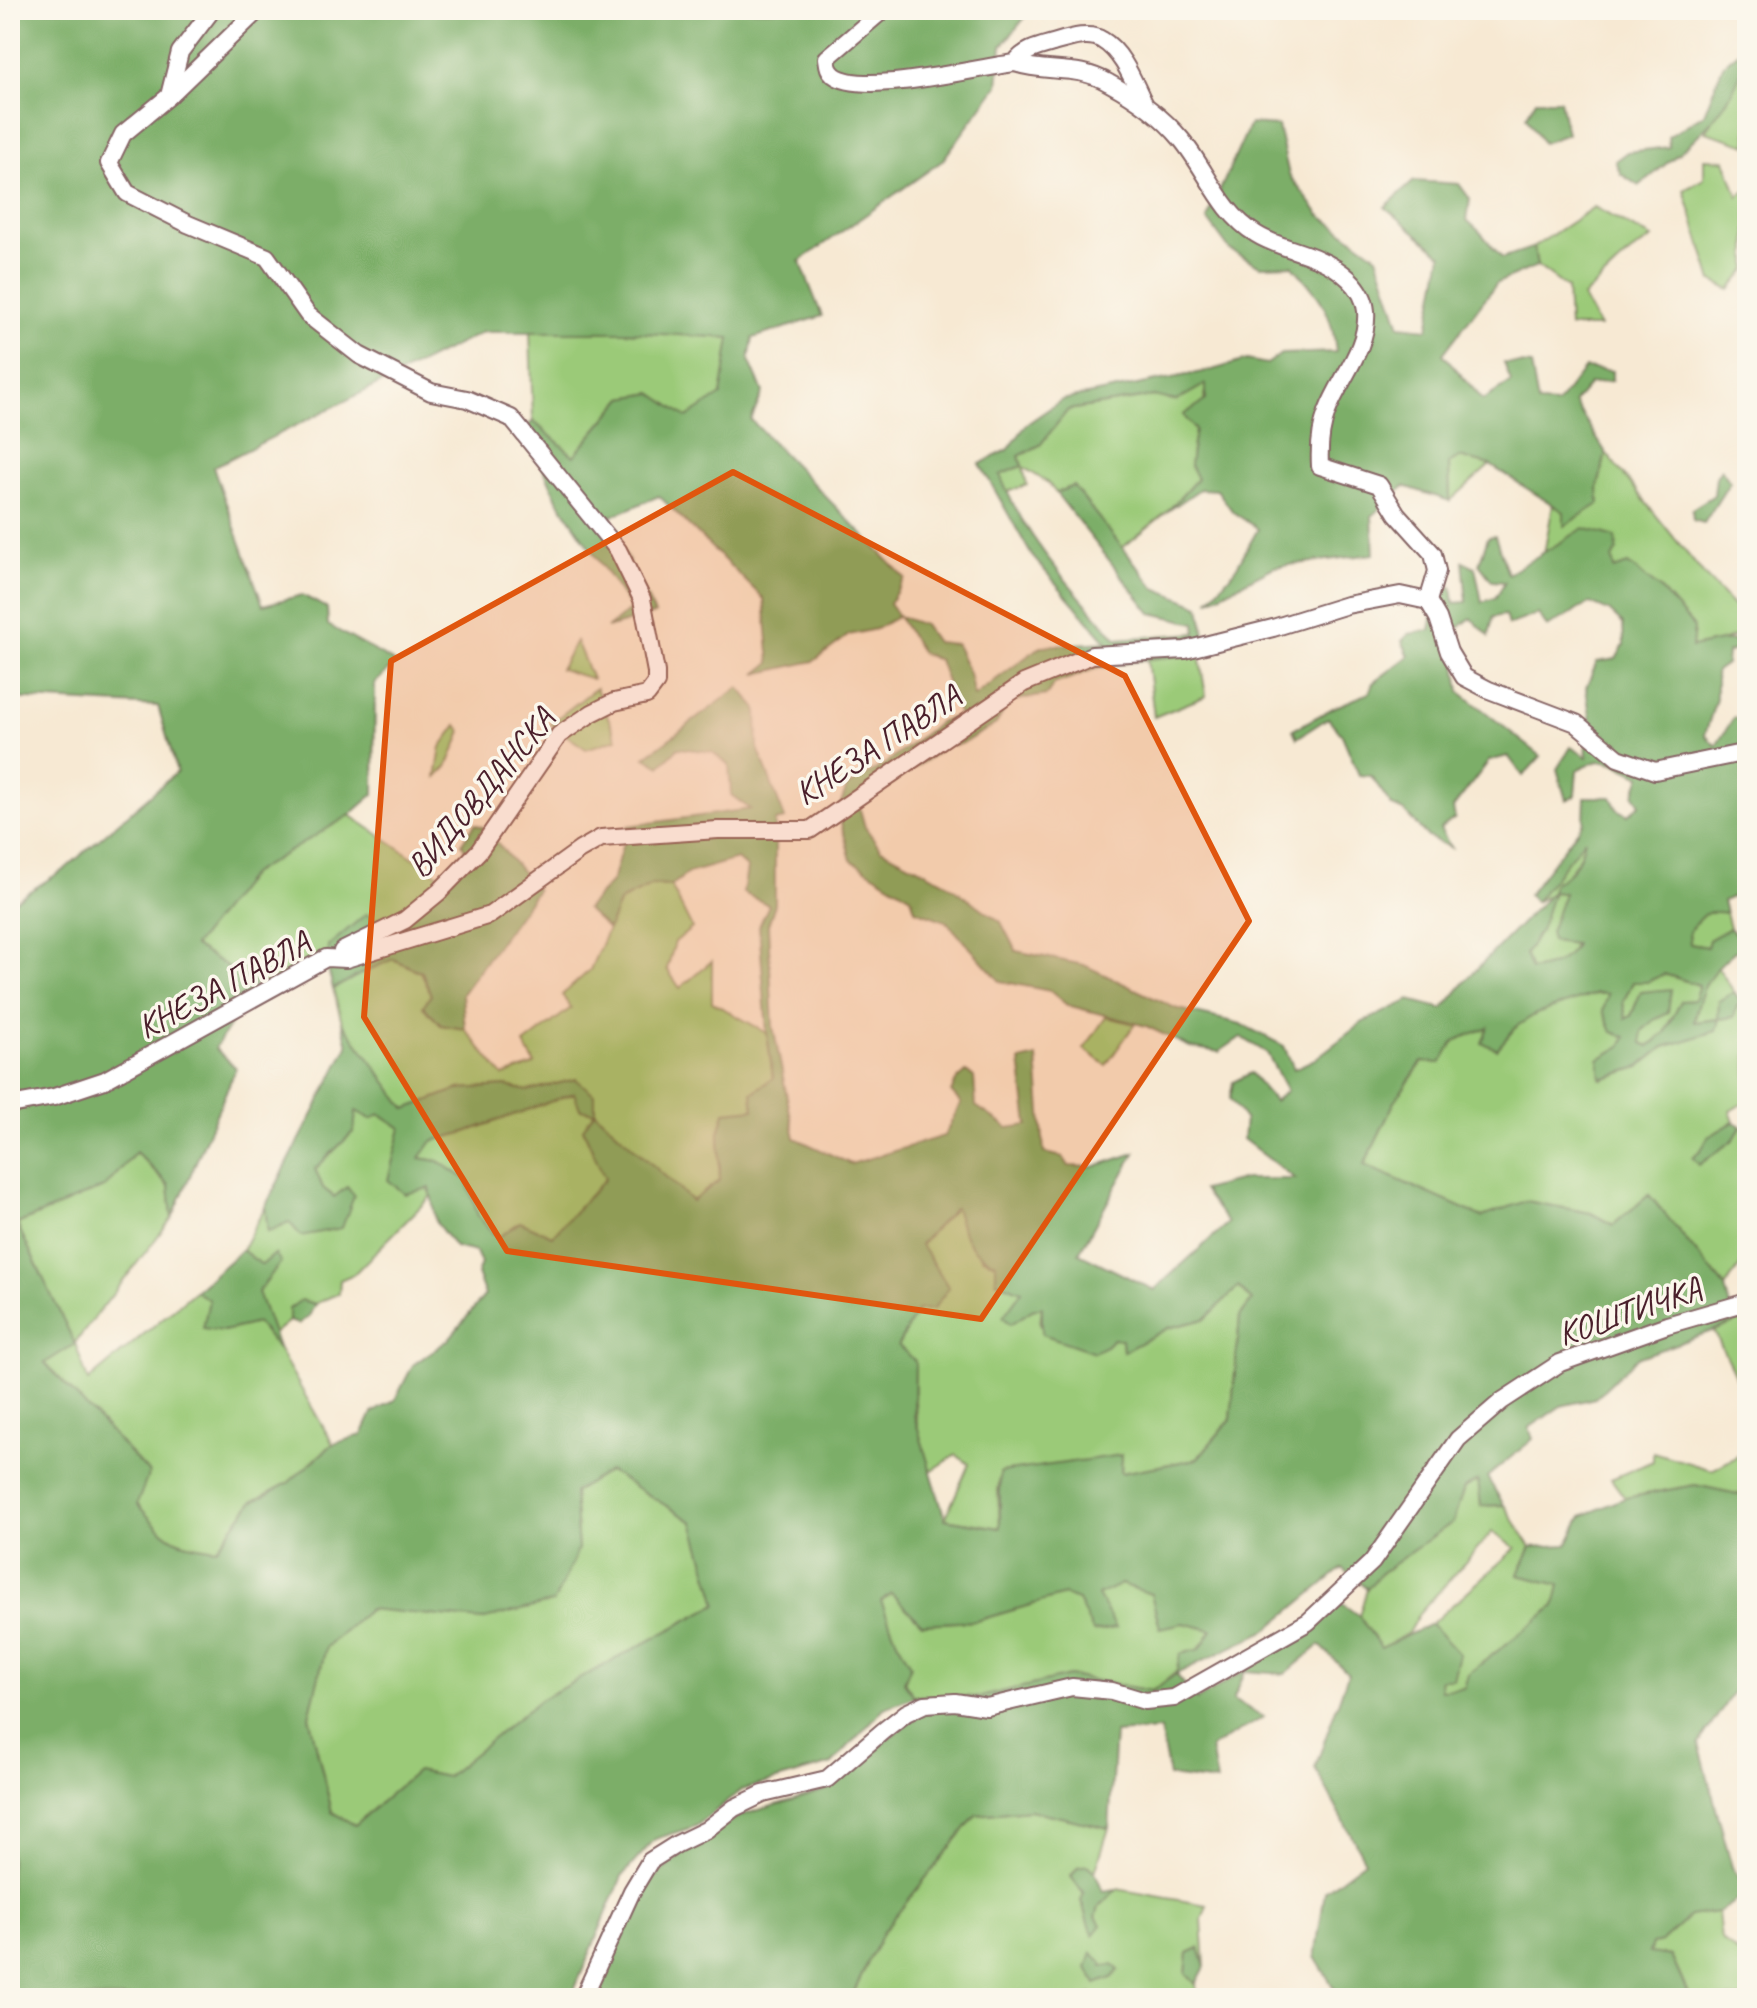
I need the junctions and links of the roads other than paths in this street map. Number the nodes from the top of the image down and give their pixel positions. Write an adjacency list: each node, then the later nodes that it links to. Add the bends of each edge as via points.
1 (212, 10): 5 (street, via 180,52)
2 (258, 10): 5 (street, ВИДОВДАНСКА)
3 (883, 10): 4 (street, via 827,58 836,77 884,83)
4 (1015, 63): 6 (street, via 1075,70); 6 (street, via 1021,54 1050,43 1102,39)
5 (168, 97): 9 (street, ВИДОВДАНСКА, via 123,134 109,163 127,193 267,257 308,315 359,355 431,392 467,399 511,418 618,550 642,599 656,672 656,683 647,695 614,702 559,735 479,851 439,892 405,920)
6 (1144, 104): 7 (street, via 1182,140 1228,210 1254,233 1329,263 1359,291 1366,310 1362,341 1327,411 1318,446 1320,466 1379,485 1433,554 1437,571)
7 (1428, 601): 8 (street, via 1464,677 1576,723 1618,758 1655,771); 9 (street, КНЕЗА ПАВЛА, via 1400,595 1185,650 1092,655 1024,683 810,830 601,838 490,915 346,959)
8 (1747, 752)
9 (326, 958): 10 (street, КНЕЗА ПАВЛА, via 105,1080)
10 (10, 1105)
11 (1747, 1302): 12 (street, КОШТИЧКА, via 1560,1363 1502,1401 1458,1439 1372,1562 1308,1622 1174,1698 1145,1701 1072,1687 987,1707 925,1704 906,1713 827,1779 763,1794 734,1808 650,1861)
12 (583, 1998)

